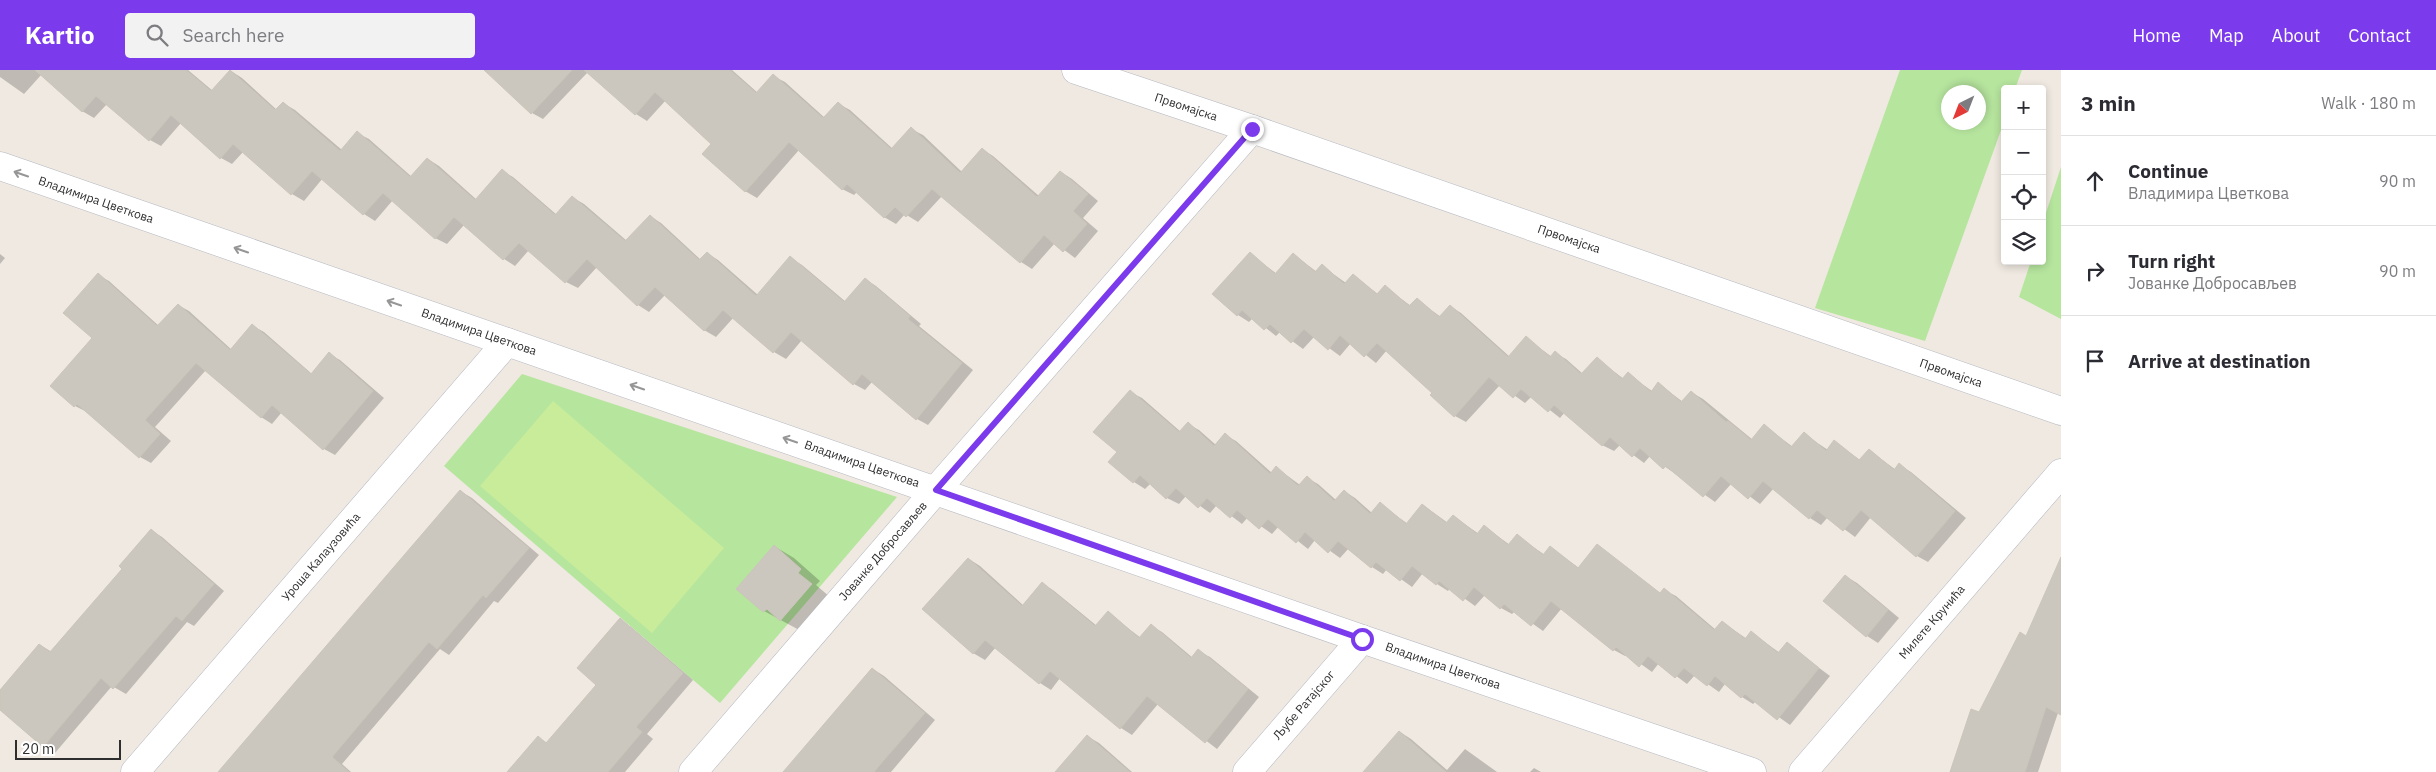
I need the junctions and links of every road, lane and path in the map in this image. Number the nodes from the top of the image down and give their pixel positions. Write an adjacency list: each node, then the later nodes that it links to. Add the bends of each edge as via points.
1 (1076, 70): 2 (street, Првомајска)
2 (1252, 129): 5 (street, Првомајска); 7 (street, Јованке Добросављев)
3 (0, 166): 4 (street, Владимира Цветкова, one-way to 3)
4 (506, 342): 7 (street, Владимира Цветкова, one-way to 4); 9 (street, Уроша Калаузовића)
5 (2061, 411)
6 (2061, 473): 13 (street, Милете Крунића)
7 (936, 490): 8 (street, Владимира Цветкова); 10 (street, Јованке Добросављев)
8 (1362, 639): 11 (street, Љубе Ратајског); 12 (street, Владимира Цветкова)
9 (135, 772)
10 (693, 772)
11 (1247, 772)
12 (1752, 772)
13 (1803, 772)

